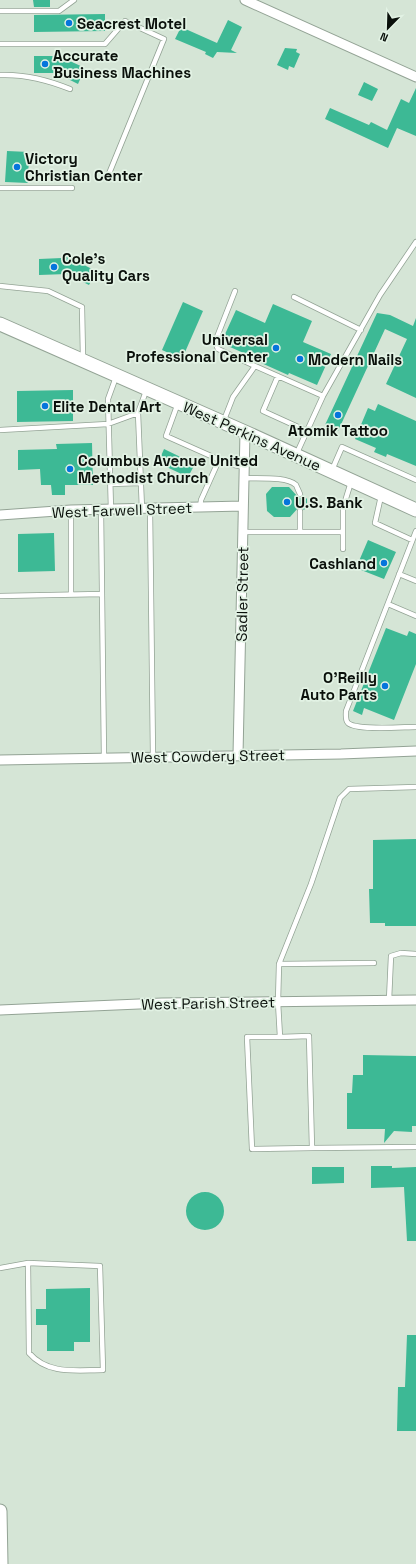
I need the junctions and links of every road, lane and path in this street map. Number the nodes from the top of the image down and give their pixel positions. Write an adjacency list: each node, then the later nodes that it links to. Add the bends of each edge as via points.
1 (74, 0): 3 (lane, via 59,11)
2 (245, 0): 6 (street)
3 (0, 11)
4 (0, 44): 8 (lane, via 106,44 125,21 164,39)
5 (0, 75): 7 (lane, via 14,74)
6 (416, 77)
7 (70, 88)
8 (108, 176)
9 (0, 188): 10 (lane)
10 (72, 188)
11 (416, 242): 16 (lane, via 380,295)
12 (0, 286): 17 (lane, via 48,291 82,307)
13 (235, 291): 18 (lane, via 215,342 218,349)
14 (294, 297): 16 (lane)
15 (0, 324): 17 (main road, West Perkins Avenue)
16 (361, 330): 22 (lane)
17 (83, 360): 19 (main road, West Perkins Avenue)
18 (255, 366): 20 (lane); 25 (lane, via 233,397)
19 (117, 375): 21 (main road, West Perkins Avenue); 26 (lane, via 108,399)
20 (278, 376): 22 (lane); 28 (lane, via 263,411)
21 (147, 388): 23 (main road, West Perkins Avenue); 24 (lane)
22 (322, 396): 28 (lane)
23 (178, 402): 25 (main road, West Perkins Avenue); 31 (lane, via 166,436)
24 (138, 413): 26 (lane); 37 (lane)
25 (223, 422): 29 (main road, West Perkins Avenue)
26 (108, 424): 27 (lane); 38 (lane)
27 (0, 430)
28 (307, 431): 30 (lane)
29 (245, 432): 30 (main road, West Perkins Avenue); 32 (street, Sadler Street)
30 (296, 456): 33 (main road, West Perkins Avenue)
31 (219, 460): 32 (lane); 42 (lane)
32 (244, 467): 34 (street, Sadler Street)
33 (332, 472): 35 (lane, via 342,447); 36 (main road, West Perkins Avenue)
34 (244, 478): 39 (lane, via 286,481 295,485); 41 (street, Sadler Street)
35 (416, 480)
36 (352, 481): 40 (main road, West Perkins Avenue); 52 (lane, via 343,508)
37 (141, 483): 38 (lane); 43 (lane)
38 (110, 484): 45 (lane)
39 (300, 494)
40 (382, 494): 46 (main road, West Perkins Avenue); 53 (lane, via 376,523)
41 (243, 506): 42 (street, West Farwell Street); 50 (street, Sadler Street)
42 (200, 508): 43 (street, West Farwell Street)
43 (146, 509): 45 (street, West Farwell Street); 67 (lane)
44 (71, 510): 45 (street, West Farwell Street); 48 (street, West Farwell Street); 59 (lane)
45 (106, 510): 60 (lane)
46 (416, 510)
47 (300, 511): 51 (lane)
48 (0, 515)
49 (416, 531): 53 (lane)
50 (243, 532): 51 (lane); 66 (street, Sadler Street)
51 (300, 532): 52 (lane)
52 (343, 532): 55 (lane)
53 (412, 540): 54 (lane)
54 (410, 547): 56 (lane); 57 (lane)
55 (343, 549)
56 (416, 549)
57 (399, 574): 58 (lane); 62 (lane)
58 (416, 581)
59 (71, 594): 60 (lane); 61 (lane)
60 (102, 594): 68 (lane)
61 (0, 596)
62 (388, 604): 63 (lane); 64 (lane, via 346,712 346,719 357,728)
63 (416, 616)
64 (416, 727)
65 (416, 751): 66 (street, West Cowdery Street)
66 (238, 755): 67 (street, West Cowdery Street)
67 (153, 757): 68 (street, West Cowdery Street)
68 (104, 758): 69 (street, West Cowdery Street)
69 (0, 760)
70 (416, 787): 73 (lane, via 349,790 340,798 311,884)
71 (416, 954): 74 (lane, via 401,953 391,956)
72 (374, 963): 73 (lane)
73 (279, 964): 76 (lane)
74 (389, 1000): 75 (street, West Parish Street); 76 (street, West Parish Street)
75 (416, 1000)
76 (278, 1002): 77 (street, West Parish Street, via 162,1002); 78 (lane)
77 (0, 1010)
78 (280, 1036): 80 (lane, via 309,1036); 80 (lane, via 247,1037 252,1149)
79 (416, 1147): 80 (lane)
80 (312, 1148)
81 (28, 1263): 81 (lane, via 100,1266 103,1370 47,1367 35,1361 29,1353); 82 (lane)
82 (0, 1268)
83 (0, 1511): 84 (main road)
84 (1, 1564)

